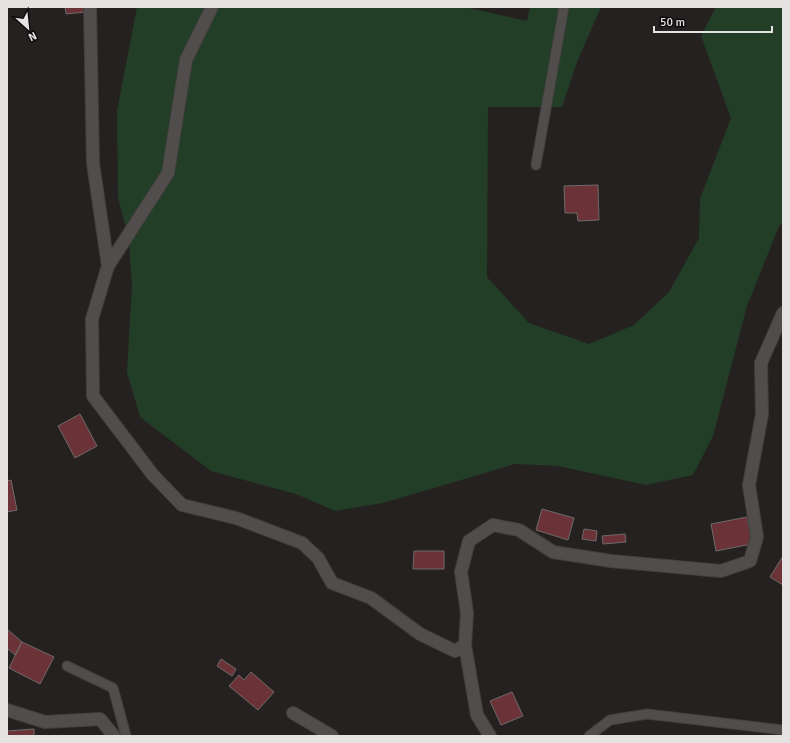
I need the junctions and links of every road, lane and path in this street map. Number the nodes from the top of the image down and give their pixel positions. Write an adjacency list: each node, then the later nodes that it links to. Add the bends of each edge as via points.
1 (90, 7): 5 (street, via 93,163)
2 (212, 7): 5 (street, via 186,60 168,173)
3 (564, 7): 4 (lane)
4 (536, 165)
5 (108, 266): 7 (street, via 92,319 93,396 158,480 182,505 236,518 302,543 318,558 332,583 371,598 420,634 448,648 455,651)
6 (783, 313): 7 (street, via 761,363 762,414 749,485 757,538 750,561 721,571 611,561 553,552 519,530 493,525 469,541 462,572 467,613)
7 (465, 645): 15 (street, via 477,715)
8 (67, 666): 13 (lane, via 113,688)
9 (7, 710): 12 (street, via 45,722 100,719)
10 (293, 713): 14 (street)
11 (783, 730): 16 (lane, via 647,714 610,720)
12 (114, 736)
13 (126, 736)
14 (332, 736)
15 (490, 736)
16 (589, 736)

